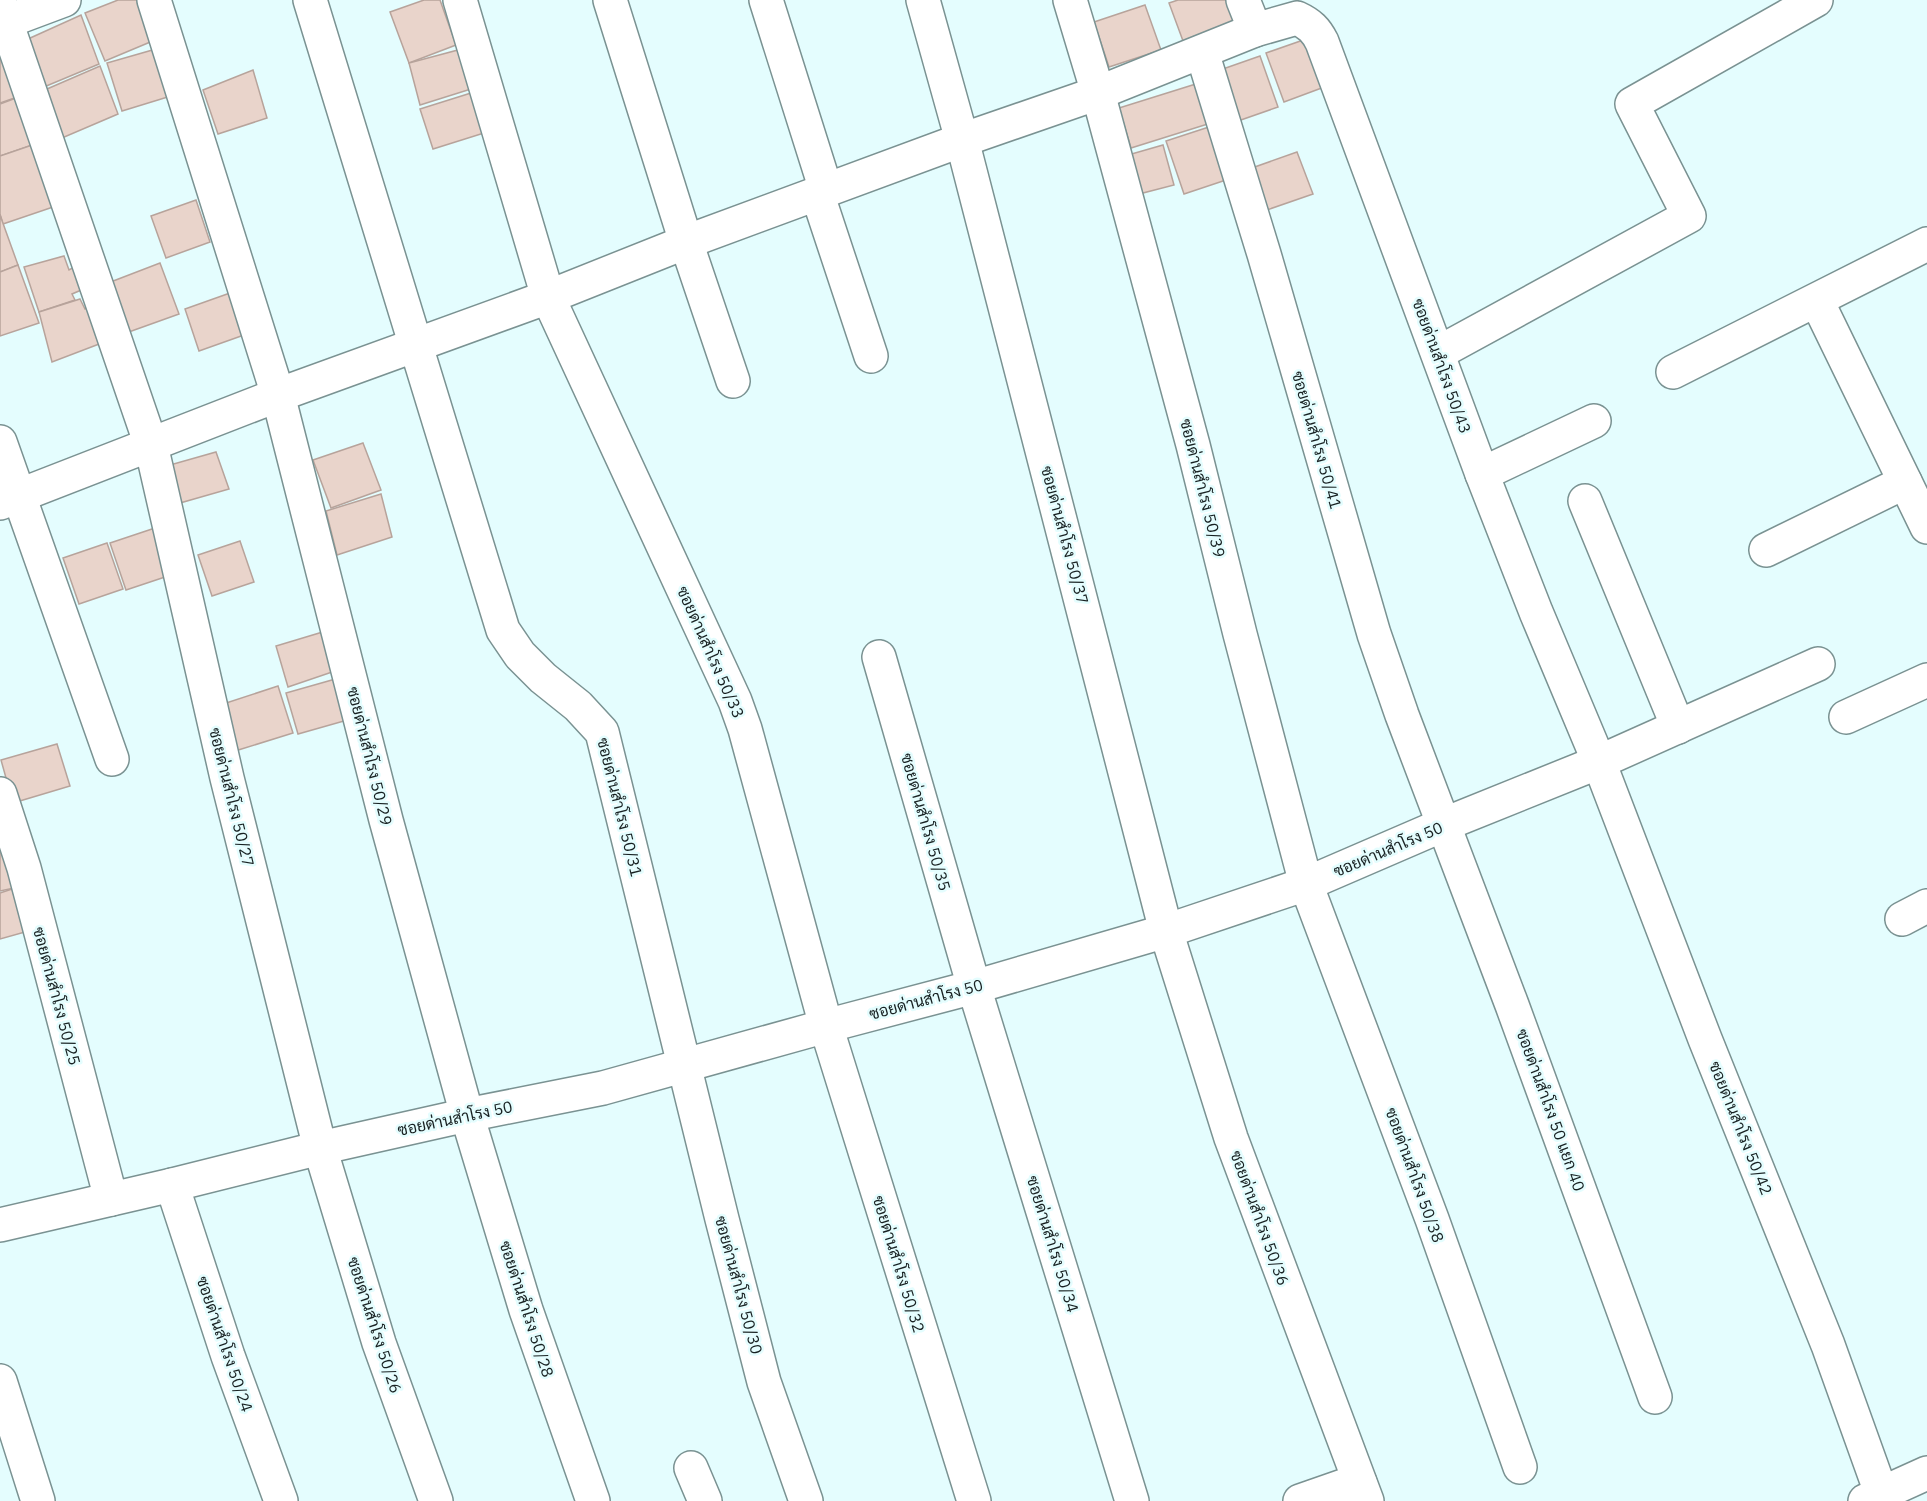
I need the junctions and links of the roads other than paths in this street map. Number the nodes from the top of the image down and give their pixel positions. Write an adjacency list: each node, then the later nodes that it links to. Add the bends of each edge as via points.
1 (64, 0): 12 (street)
2 (154, 0): 27 (street, ซอยด่านสำโรง 50/29)
3 (310, 0): 22 (street, ซอยด่านสำโรง 50/31)
4 (460, 0): 20 (street, ซอยด่านสำโรง 50/33)
5 (610, 0): 18 (street)
6 (766, 0): 17 (street)
7 (923, 0): 16 (street, ซอยด่านสำโรง 50/37)
8 (1070, 0): 15 (street, ซอยด่านสำโรง 50/39)
9 (1243, 0): 13 (street)
10 (1816, 0): 11 (street)
11 (1783, 8): 23 (street, via 1632,104 1689,216)
12 (2, 16): 30 (street, ซอยด่านสำโรง 50/27)
13 (1255, 30): 14 (street); 23 (street, ซอยด่านสำโรง 50/43, via 1297,18 1316,31)
14 (1202, 52): 15 (street); 45 (street, ซอยด่านสำโรง 50/41, via 1374,634)
15 (1098, 93): 16 (street); 46 (street, ซอยด่านสำโรง 50/39)
16 (962, 140): 17 (street); 47 (street, ซอยด่านสำโรง 50/37)
17 (821, 191): 18 (street); 24 (street)
18 (686, 242): 20 (street); 26 (street)
19 (1927, 244): 21 (street)
20 (548, 297): 22 (street); 49 (street, ซอยด่านสำโรง 50/33, via 735,701)
21 (1817, 301): 25 (street); 32 (street)
22 (415, 345): 27 (street); 50 (street, ซอยด่านสำโรง 50/31, via 503,630 520,655 602,732)
23 (1438, 353): 31 (street, ซอยด่านสำโรง 50/43)
24 (871, 356)
25 (1673, 372)
26 (734, 381)
27 (278, 395): 30 (street); 51 (street, ซอยด่านสำโรง 50/29, via 386,820)
28 (1594, 421): 31 (street)
29 (0, 442): 33 (street)
30 (151, 445): 33 (street); 52 (street, ซอยด่านสำโรง 50/27, via 227,778)
31 (1482, 474): 43 (street, ซอยด่านสำโรง 50/43)
32 (1905, 482): 35 (street); 36 (street)
33 (9, 500): 42 (street)
34 (1584, 501): 41 (street)
35 (1927, 527)
36 (1766, 550)
37 (879, 657): 48 (street, ซอยด่านสำโรง 50/35)
38 (1818, 664): 41 (street, ซอยด่านสำโรง 50)
39 (1927, 680): 40 (street)
40 (1846, 717)
41 (1678, 727): 43 (street, ซอยด่านสำโรง 50)
42 (112, 759)
43 (1599, 762): 45 (street, ซอยด่านสำโรง 50); 62 (street, ซอยด่านสำโรง 50/42, via 1828,1345)
44 (0, 794): 54 (street, ซอยด่านสำโรง 50/25, via 24,868)
45 (1445, 824): 46 (street, ซอยด่านสำโรง 50); 57 (street, ซอยด่านสำโรง 50 แยก 40)
46 (1306, 884): 47 (street, ซอยด่านสำโรง 50); 58 (street, ซอยด่านสำโรง 50/38)
47 (1166, 931): 48 (street, ซอยด่านสำโรง 50); 61 (street, ซอยด่านสำโรง 50/36, via 1231,1138)
48 (974, 987): 49 (street, ซอยด่านสำโรง 50); 70 (street, ซอยด่านสำโรง 50/34)
49 (826, 1026): 50 (street, ซอยด่านสำโรง 50); 69 (street, ซอยด่านสำโรง 50/32)
50 (685, 1066): 51 (street, ซอยด่านสำโรง 50, via 603,1088); 68 (street, ซอยด่านสำโรง 50/30, via 764,1382)
51 (467, 1115): 52 (street, ซอยด่านสำโรง 50); 66 (street, ซอยด่านสำโรง 50/28, via 526,1310)
52 (320, 1148): 53 (street, ซอยด่านสำโรง 50); 65 (street, ซอยด่านสำโรง 50/26, via 379,1343)
53 (172, 1185): 54 (street, ซอยด่านสำโรง 50); 64 (street, ซอยด่านสำโรง 50/24)
54 (111, 1199): 55 (street, ซอยด่านสำโรง 50)
55 (0, 1225)
56 (0, 1381): 63 (street)
57 (1655, 1397)
58 (1520, 1467)
59 (691, 1468): 67 (street)
60 (1927, 1473): 62 (street)
61 (1363, 1492): 71 (street, via 1343,1486)
62 (1877, 1499)
63 (38, 1501)
64 (280, 1501)
65 (436, 1501)
66 (593, 1501)
67 (705, 1501)
68 (806, 1501)
69 (974, 1501)
70 (1132, 1501)
71 (1300, 1501)

